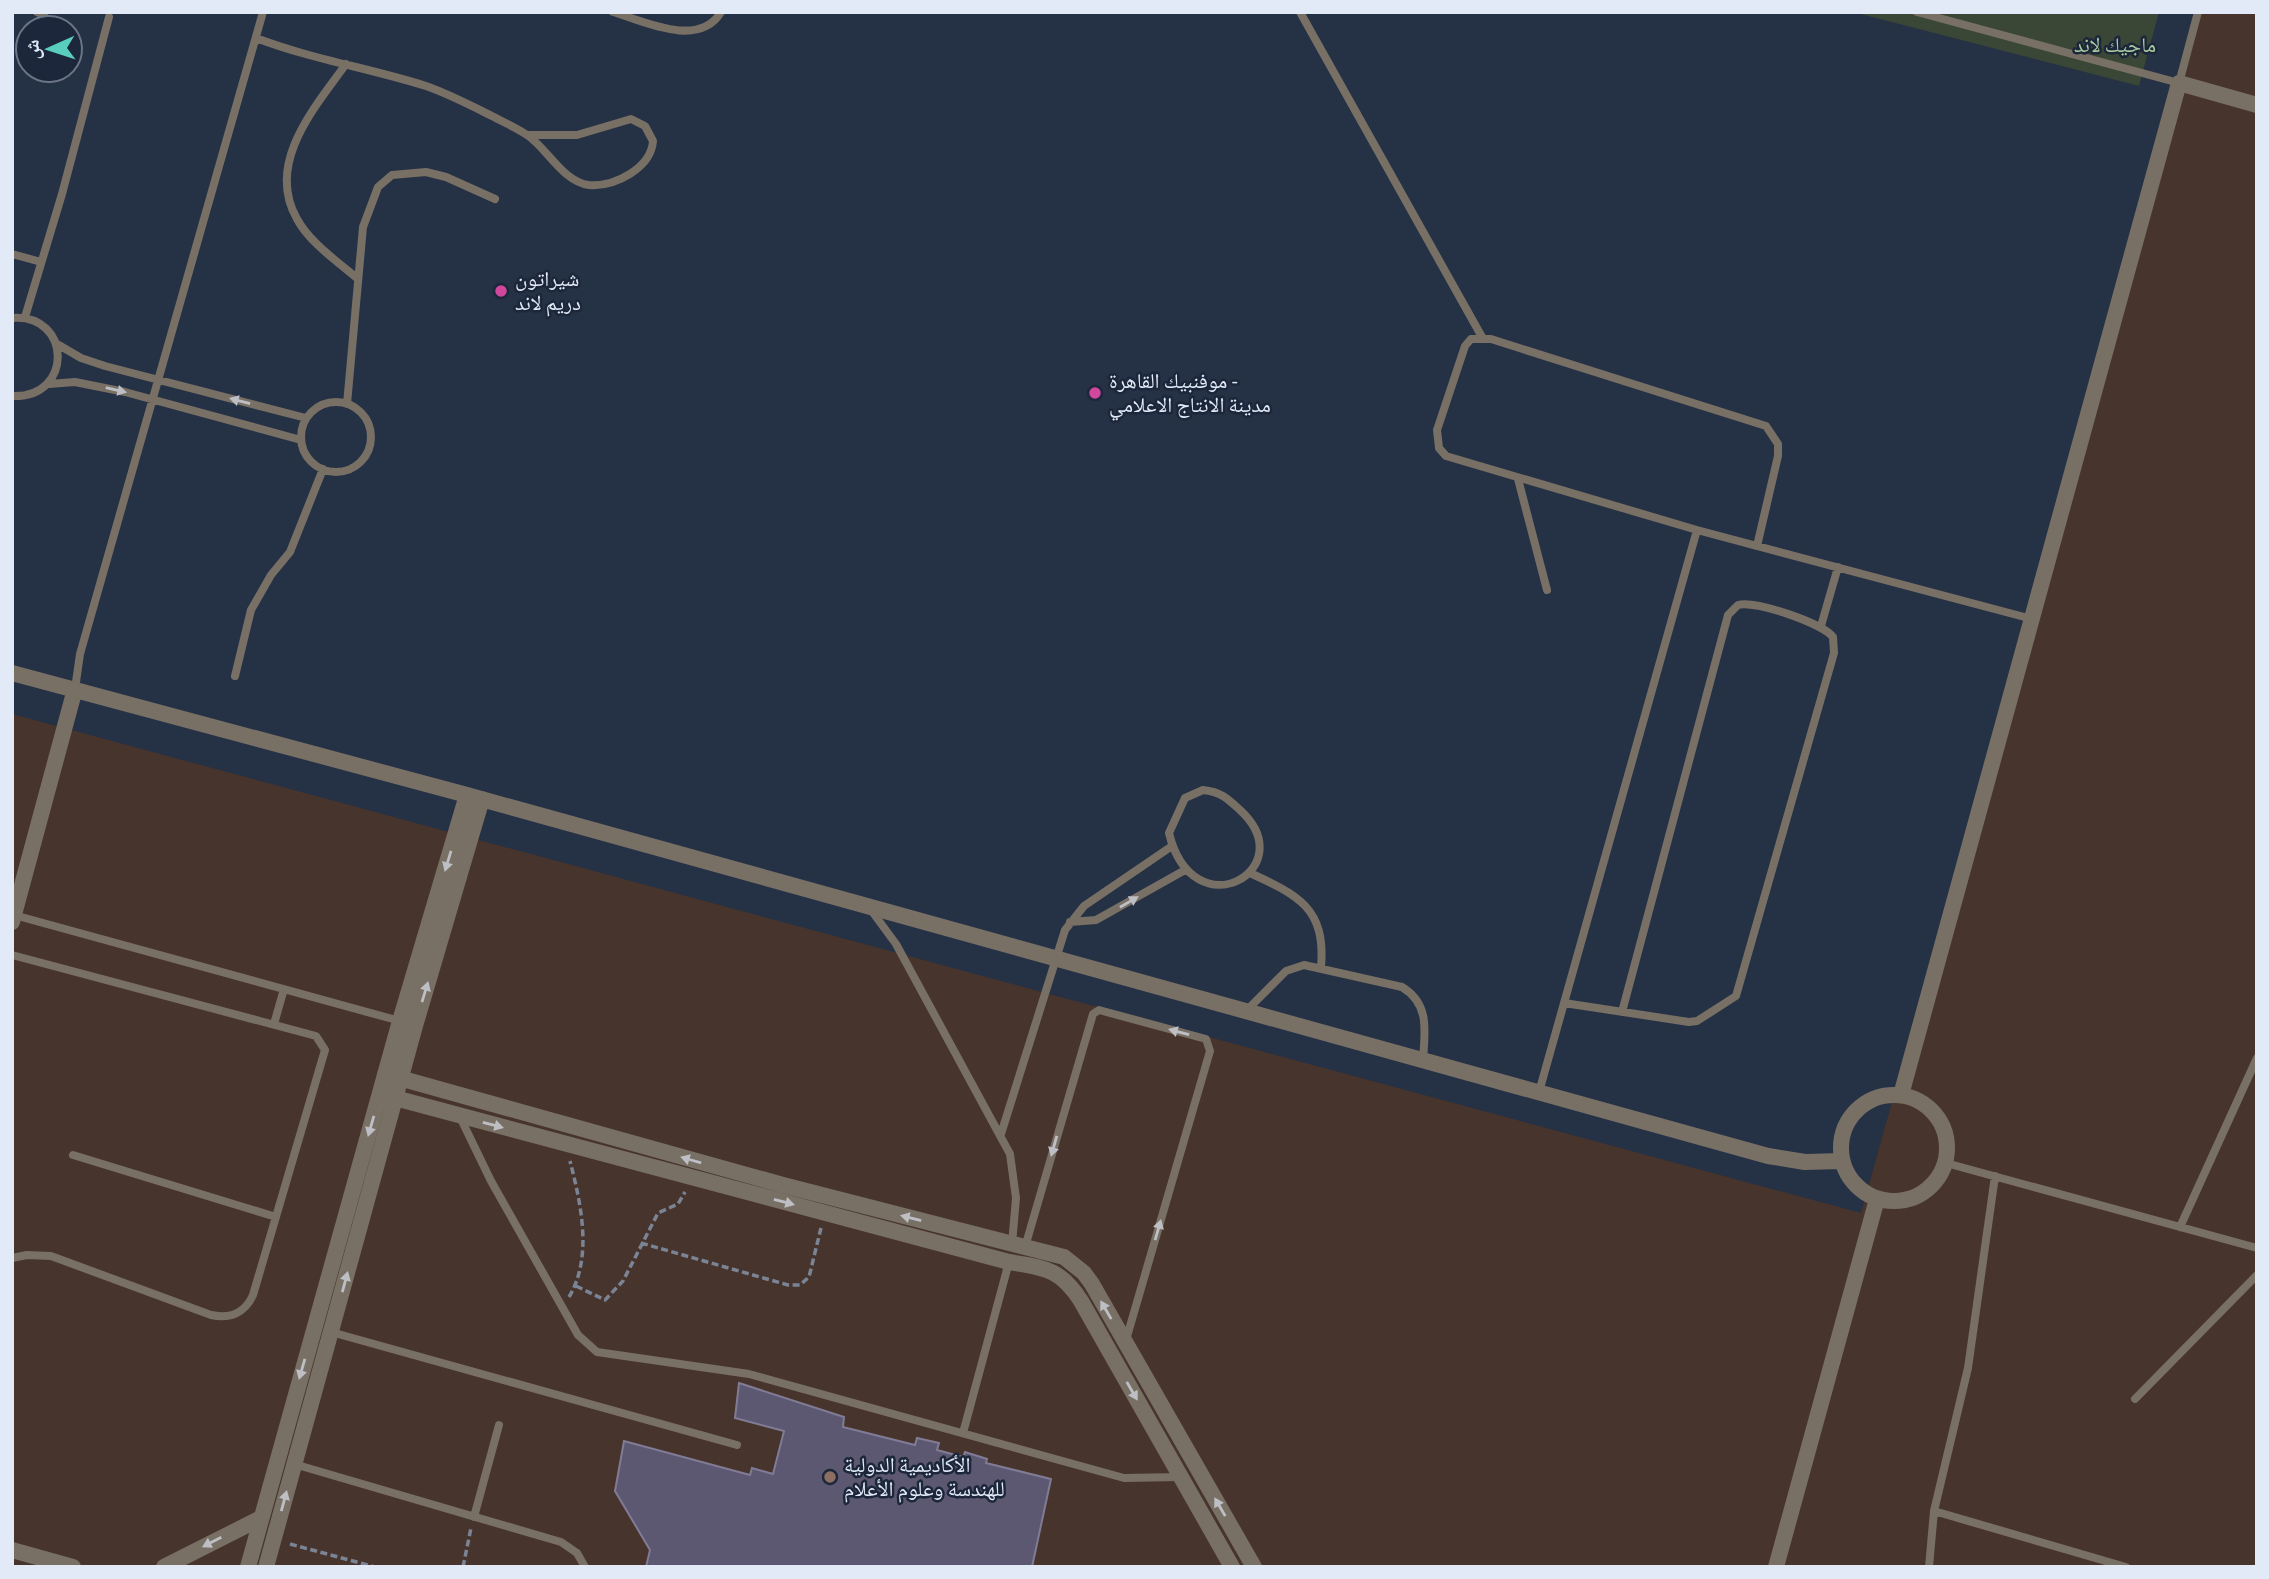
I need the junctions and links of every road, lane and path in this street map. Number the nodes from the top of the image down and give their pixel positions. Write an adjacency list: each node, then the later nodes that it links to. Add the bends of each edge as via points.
1 (263, 12): 8 (lane)
2 (612, 12): 3 (lane, via 681,31 701,29)
3 (721, 12)
4 (1300, 12): 19 (lane)
5 (1916, 12): 10 (lane)
6 (2198, 12): 10 (lane)
7 (109, 17): 15 (lane)
8 (256, 38): 9 (lane, via 304,56); 21 (lane)
9 (346, 64): 12 (lane, via 425,86); 16 (lane, via 305,120 293,148 288,201 310,237)
10 (2179, 83): 11 (street); 34 (street)
11 (2257, 105)
12 (528, 135): 12 (lane, via 568,174 588,185 639,168 649,160 653,141 645,126 631,119 577,135)
13 (495, 199): 16 (lane, via 426,172 392,176 378,187 369,207)
14 (12, 254): 15 (lane)
15 (41, 262): 17 (lane)
16 (358, 279): 25 (lane)
17 (24, 317): 18 (lane); 20 (lane, via 45,326)
18 (12, 318)
19 (1482, 337): 29 (lane, via 1465,346 1436,438 1447,456); 31 (lane, via 1766,426 1778,444 1778,456)
20 (57, 344): 21 (lane, via 81,358); 22 (lane, via 58,365)
21 (159, 379): 24 (lane); 26 (lane, one-way to 21)
22 (49, 384): 23 (lane, via 38,393); 24 (lane, one-way to 24, via 75,382)
23 (12, 396)
24 (153, 399): 27 (lane); 38 (lane, via 80,654)
25 (347, 404): 26 (lane, via 324,404); 28 (lane, via 367,422 369,449 352,469)
26 (306, 418): 27 (lane)
27 (301, 440): 28 (lane, via 304,453)
28 (323, 470): 37 (lane, via 290,552 251,610)
29 (1518, 479): 30 (lane); 33 (lane)
30 (1698, 530): 31 (lane); 50 (lane)
31 (1757, 546): 32 (lane)
32 (1838, 567): 34 (lane); 35 (lane)
33 (1547, 590)
34 (2032, 619): 59 (street)
35 (1821, 626): 52 (lane, via 1833,637 1834,653 1736,996 1697,1021); 52 (lane, via 1751,604 1738,605 1728,615)
36 (12, 673): 38 (street)
37 (235, 676)
38 (75, 689): 39 (street); 44 (street)
39 (475, 797): 43 (street); 53 (street)
40 (1172, 846): 41 (lane); 42 (lane, via 1169,833 1185,798 1203,790 1220,792 1249,818 1259,835 1261,855); 45 (lane, via 1084,906)
41 (1185, 870): 42 (lane, via 1200,883 1221,886); 45 (lane, one-way to 41, via 1096,920)
42 (1250, 873): 48 (lane, via 1295,894 1311,912 1319,928)
43 (868, 906): 47 (street); 63 (lane, via 896,944)
44 (13, 918): 49 (lane)
45 (1070, 922): 47 (lane)
46 (12, 955): 54 (lane)
47 (1055, 958): 51 (street); 63 (lane)
48 (1321, 967): 51 (lane, via 1304,965 1286,971); 56 (lane, via 1412,993 1424,1016)
49 (284, 989): 53 (lane); 54 (lane)
50 (1564, 1003): 52 (lane); 58 (lane)
51 (1246, 1011): 56 (street)
52 (1622, 1012)
53 (407, 1023): 57 (street)
54 (274, 1024): 72 (lane, via 316,1035 325,1049)
55 (2257, 1058): 73 (lane)
56 (1423, 1060): 58 (street)
57 (393, 1076): 60 (street); 61 (street)
58 (1539, 1092): 66 (street, via 1778,1158)
59 (1901, 1095): 66 (street, via 1870,1100 1855,1111 1845,1126); 67 (street, via 1921,1101 1935,1113 1948,1145)
60 (387, 1096): 62 (street); 82 (street, one-way to 82); 83 (street, one-way to 60)
61 (466, 1097): 62 (street); 75 (street, one-way to 61)
62 (460, 1117): 64 (street, one-way to 64); 81 (lane)
63 (1001, 1134): 75 (lane, via 1015,1177)
64 (566, 1144): 69 (street); 80 (path, via 580,1201 583,1245)
65 (73, 1155): 72 (lane)
66 (1842, 1161): 70 (street, via 1849,1177)
67 (1946, 1163): 68 (lane); 70 (street, via 1938,1179 1911,1199)
68 (1995, 1176): 73 (lane); 93 (lane, via 1968,1368)
69 (693, 1178): 71 (street, one-way to 71); 74 (path, via 678,1204 658,1213)
70 (1877, 1199): 107 (street)
71 (825, 1213): 74 (path, via 809,1278 800,1285); 78 (street)
72 (276, 1217): 77 (lane, via 250,1301 240,1312 226,1317 51,1256)
73 (2180, 1227): 76 (lane)
74 (641, 1243): 80 (path, via 623,1281 605,1300)
75 (1019, 1245): 78 (street); 84 (street, one-way to 75, via 1084,1273 1064,1257); 84 (lane, one-way to 75, via 1210,1051 1206,1039 1098,1010 1093,1014)
76 (2257, 1248)
77 (12, 1258)
78 (1009, 1262): 87 (lane); 92 (street, one-way to 92, via 1048,1268 1075,1290)
79 (2257, 1275): 85 (lane)
80 (576, 1286): 81 (path)
81 (563, 1308): 87 (lane, via 583,1342 605,1355 725,1368)
82 (314, 1328): 83 (street); 89 (street, one-way to 89)
83 (331, 1332): 88 (lane); 91 (street)
84 (1125, 1343): 90 (street)
85 (2135, 1399)
86 (499, 1425): 94 (lane)
87 (962, 1433): 92 (lane, via 1124,1478)
88 (737, 1444)
89 (277, 1461): 91 (street); 95 (street)
90 (1195, 1463): 92 (street); 100 (street, one-way to 90)
91 (295, 1464): 94 (lane); 98 (street, one-way to 91)
92 (1181, 1477): 106 (street)
93 (1934, 1511): 99 (lane); 108 (lane)
94 (474, 1517): 104 (path); 105 (lane, via 561,1542 577,1553)
95 (261, 1518): 97 (street); 102 (street, one-way to 102)
96 (12, 1550): 101 (street)
97 (250, 1559): 98 (street)
98 (271, 1560): 103 (path, via 294,1543)
99 (2098, 1562): 109 (lane)
100 (1247, 1563)
101 (73, 1567)
102 (164, 1567)
103 (375, 1567)
104 (463, 1567)
105 (585, 1567)
106 (1232, 1567)
107 (1776, 1567)
108 (1930, 1567)
109 (2126, 1567)

